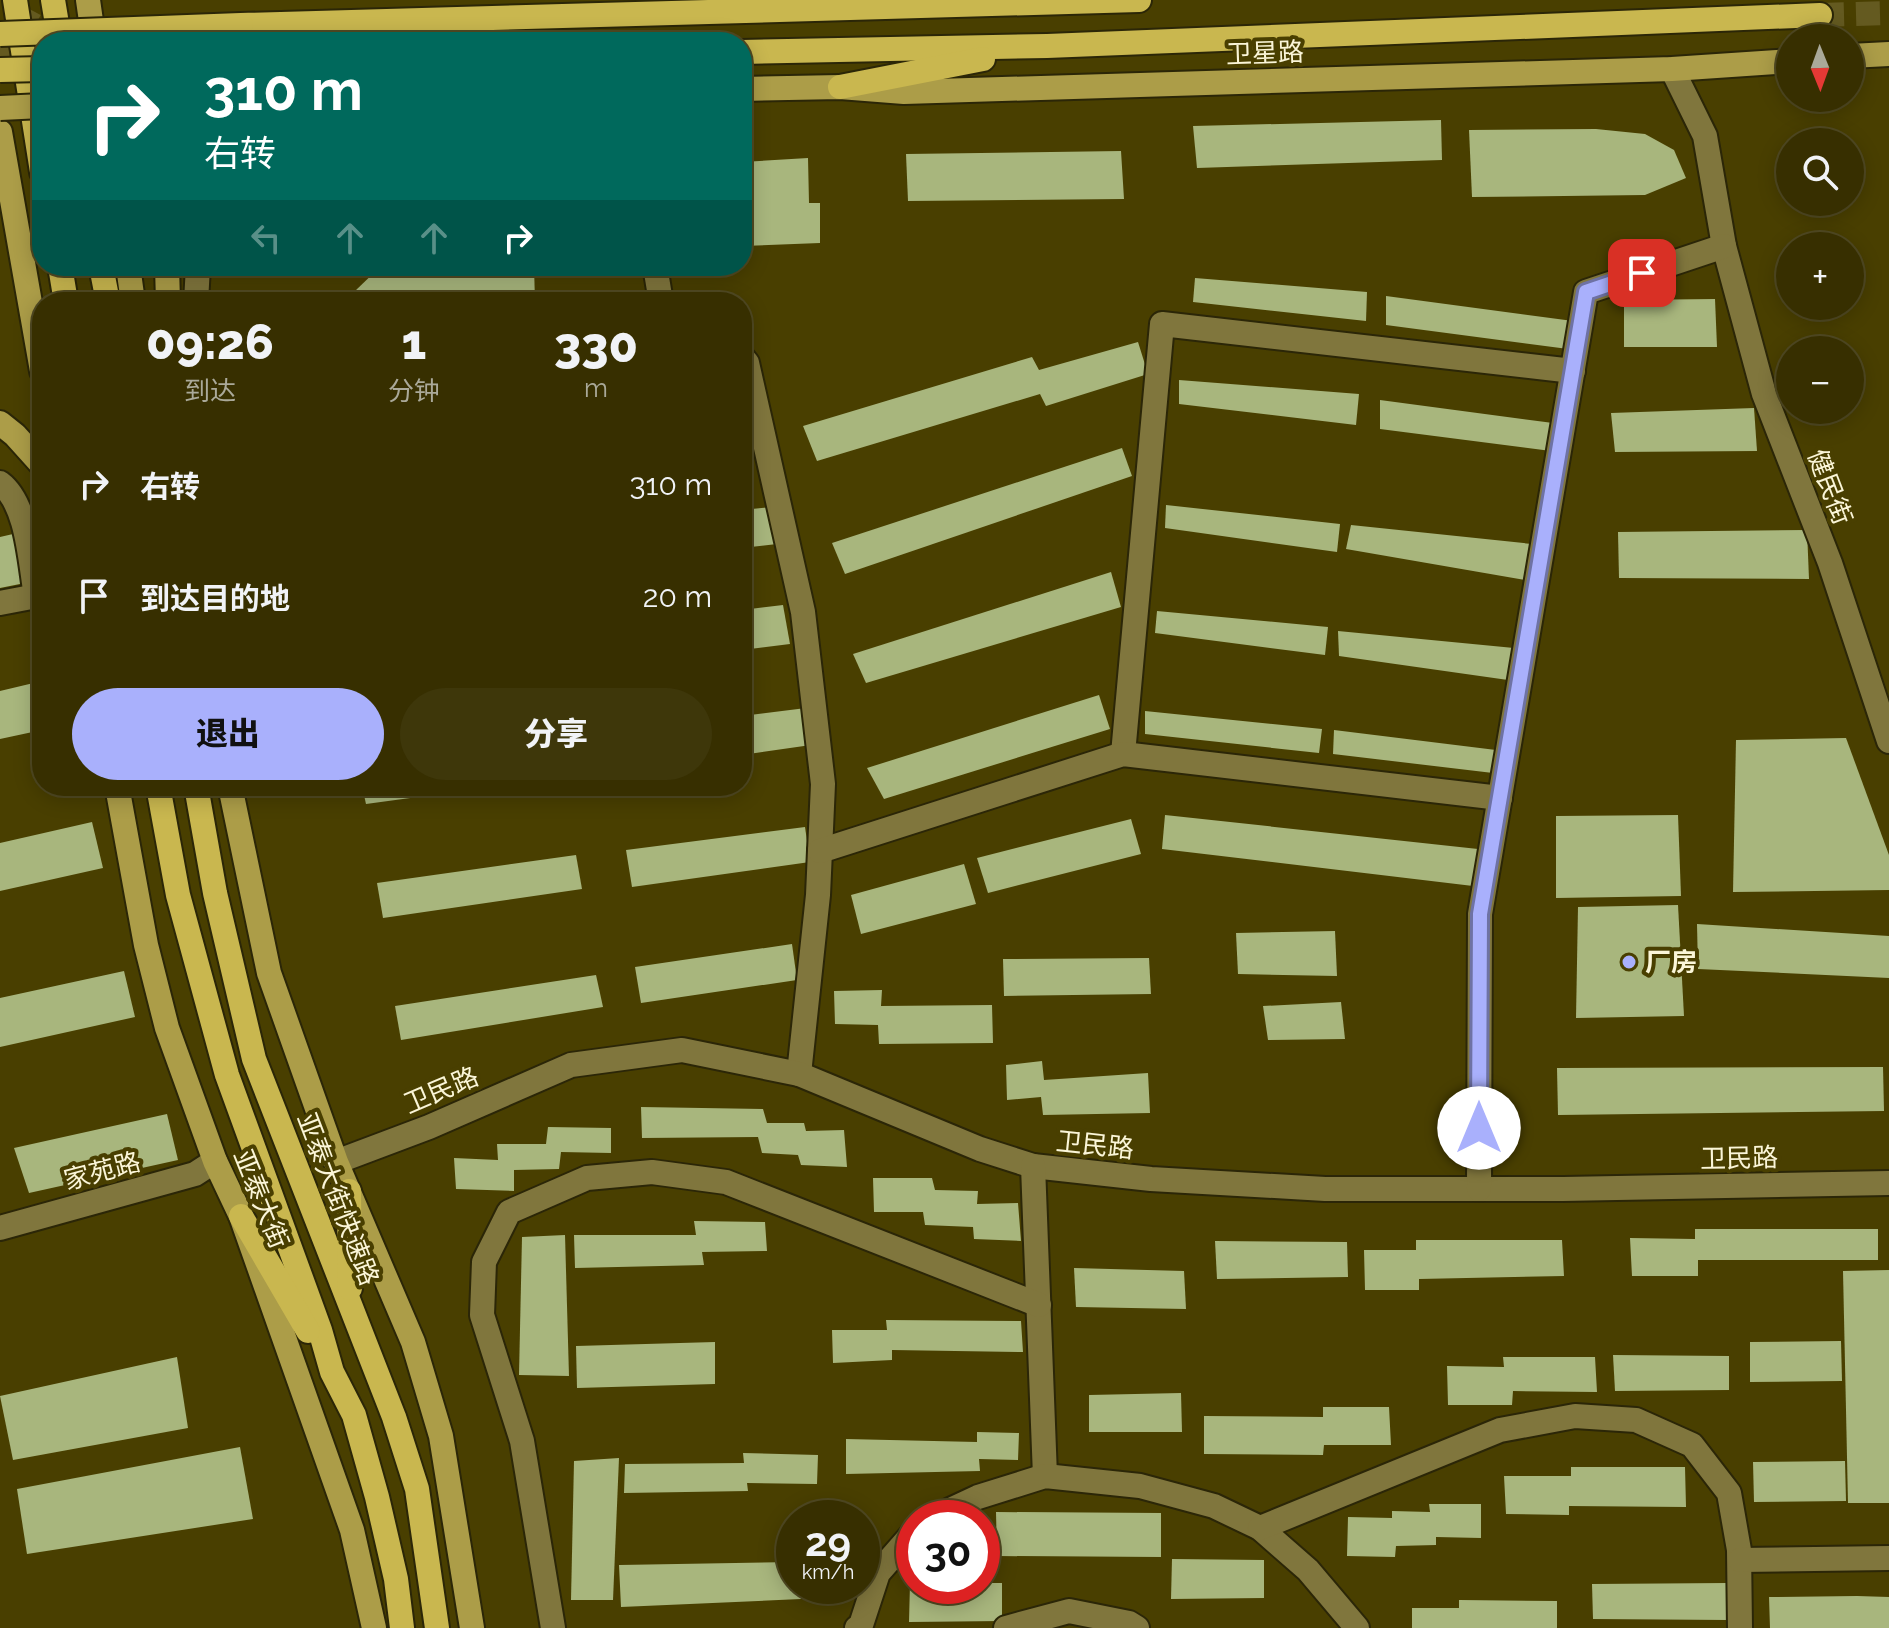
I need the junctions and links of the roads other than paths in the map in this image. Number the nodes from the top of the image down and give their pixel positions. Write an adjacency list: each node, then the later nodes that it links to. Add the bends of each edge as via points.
1 (15, 0): 24 (highway)
2 (53, 0): 8 (highway)
3 (88, 0): 9 (main road)
4 (1139, 0): 5 (highway)
5 (1092, 1): 7 (highway, bridge)
6 (1820, 15): 12 (highway)
7 (54, 32)
8 (58, 32)
9 (93, 32)
10 (32, 33): 11 (highway, bridge)
11 (0, 34)
12 (1047, 46): 13 (highway); 20 (highway)
13 (752, 52)
14 (1889, 54): 15 (main road)
15 (1864, 55)
16 (1776, 62): 18 (main road, 卫星路)
17 (32, 69): 19 (highway, bridge)
18 (1672, 69): 20 (main road, 卫星路, via 904,92); 28 (street, 健民街, via 1705,136)
19 (0, 70)
20 (840, 87): 21 (main road, 卫星路)
21 (752, 89)
22 (32, 106): 23 (main road, bridge)
23 (0, 108)
24 (32, 108)
25 (0, 132): 26 (main road)
26 (14, 212): 27 (main road); 29 (main road)
27 (0, 243)
28 (1724, 246): 30 (street, via 1586,292); 38 (street, 健民街, via 1764,394)
29 (32, 314)
30 (1573, 371): 40 (street, via 1162,324); 45 (street)
31 (752, 385): 46 (street, via 803,612 823,784)
32 (0, 423): 33 (main road)
33 (32, 454)
34 (0, 483): 35 (street, via 12,492 20,510)
35 (32, 564)
36 (32, 596): 37 (street)
37 (0, 603)
38 (1884, 710): 39 (street, 健民街)
39 (1889, 741)
40 (1123, 754): 45 (street); 46 (street)
41 (119, 796): 48 (main road, 亚泰大街, via 167,1028)
42 (160, 796): 58 (highway, via 178,895 227,1075)
43 (198, 796): 57 (highway, 亚泰大街快速路, via 254,1059)
44 (232, 796): 49 (main road, via 269,973)
45 (1500, 798): 52 (street, via 1480,914)
46 (820, 851): 47 (street)
47 (799, 1074): 49 (street, 卫民路, via 682,1050 571,1065); 50 (street, 卫民路)
48 (215, 1161): 54 (main road, 亚泰大街); 55 (street, 家苑路, via 195,1174)
49 (336, 1162): 53 (main road)
50 (1033, 1166): 52 (street, 卫民路, via 1325,1189); 56 (street)
51 (1889, 1183): 52 (street, 卫民路)
52 (1479, 1189)
53 (349, 1191): 57 (highway); 69 (main road, via 413,1342 441,1436)
54 (241, 1216): 58 (highway); 66 (main road, 亚泰大街, via 352,1530)
55 (0, 1228)
56 (1039, 1305): 59 (street); 70 (street, via 726,1182 652,1172 587,1178 509,1212 484,1262 482,1315 522,1441)
57 (350, 1310): 68 (highway, 亚泰大街快速路, via 417,1489)
58 (332, 1372): 67 (highway, via 354,1415 381,1510)
59 (1045, 1476): 60 (street); 61 (street, via 1140,1486 1214,1506)
60 (972, 1500)
61 (1260, 1528): 64 (street, via 1500,1430 1575,1416 1636,1420 1692,1445 1729,1493); 73 (street, via 1308,1570)
62 (896, 1552): 65 (street, via 878,1573)
63 (1889, 1558): 64 (street)
64 (1740, 1560): 74 (street)
65 (861, 1627)
66 (374, 1628)
67 (402, 1628)
68 (437, 1628)
69 (472, 1628)
70 (553, 1628)
71 (1006, 1628): 72 (street, via 1069,1611)
72 (1137, 1628)
73 (1357, 1628)
74 (1740, 1628)

